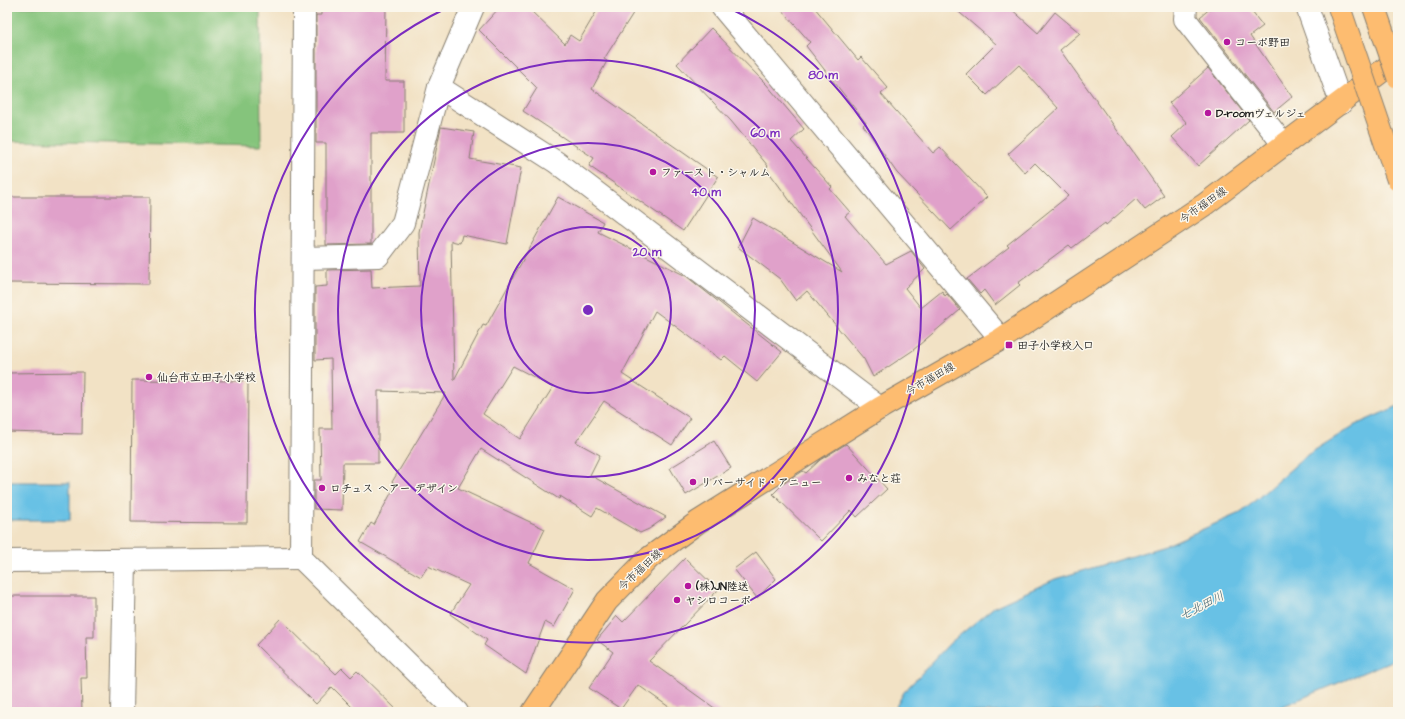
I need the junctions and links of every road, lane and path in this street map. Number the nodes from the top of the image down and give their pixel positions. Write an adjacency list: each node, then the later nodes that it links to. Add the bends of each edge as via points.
1 (304, 7): 14 (street)
2 (473, 7): 10 (street)
3 (722, 7): 15 (street)
4 (1186, 7): 12 (street, via 1185,19)
5 (1307, 7): 11 (street)
6 (1339, 7): 13 (main road, bridge)
7 (1374, 7): 9 (main road, bridge)
8 (1398, 59): 11 (main road, 今市福田線)
9 (1398, 77)
10 (439, 87): 14 (street, via 404,223 378,256); 16 (street, via 556,162)
11 (1341, 103): 12 (main road, 今市福田線)
12 (1284, 145): 15 (main road, 今市福田線, via 1204,205)
13 (1398, 180)
14 (304, 258): 17 (street)
15 (1001, 338): 16 (main road, 今市福田線)
16 (880, 408): 22 (main road, 今市福田線, via 698,522 649,558 608,601)
17 (301, 558): 19 (street); 21 (street)
18 (7, 561): 19 (street)
19 (125, 561): 20 (street)
20 (122, 712)
21 (457, 712)
22 (533, 712)

